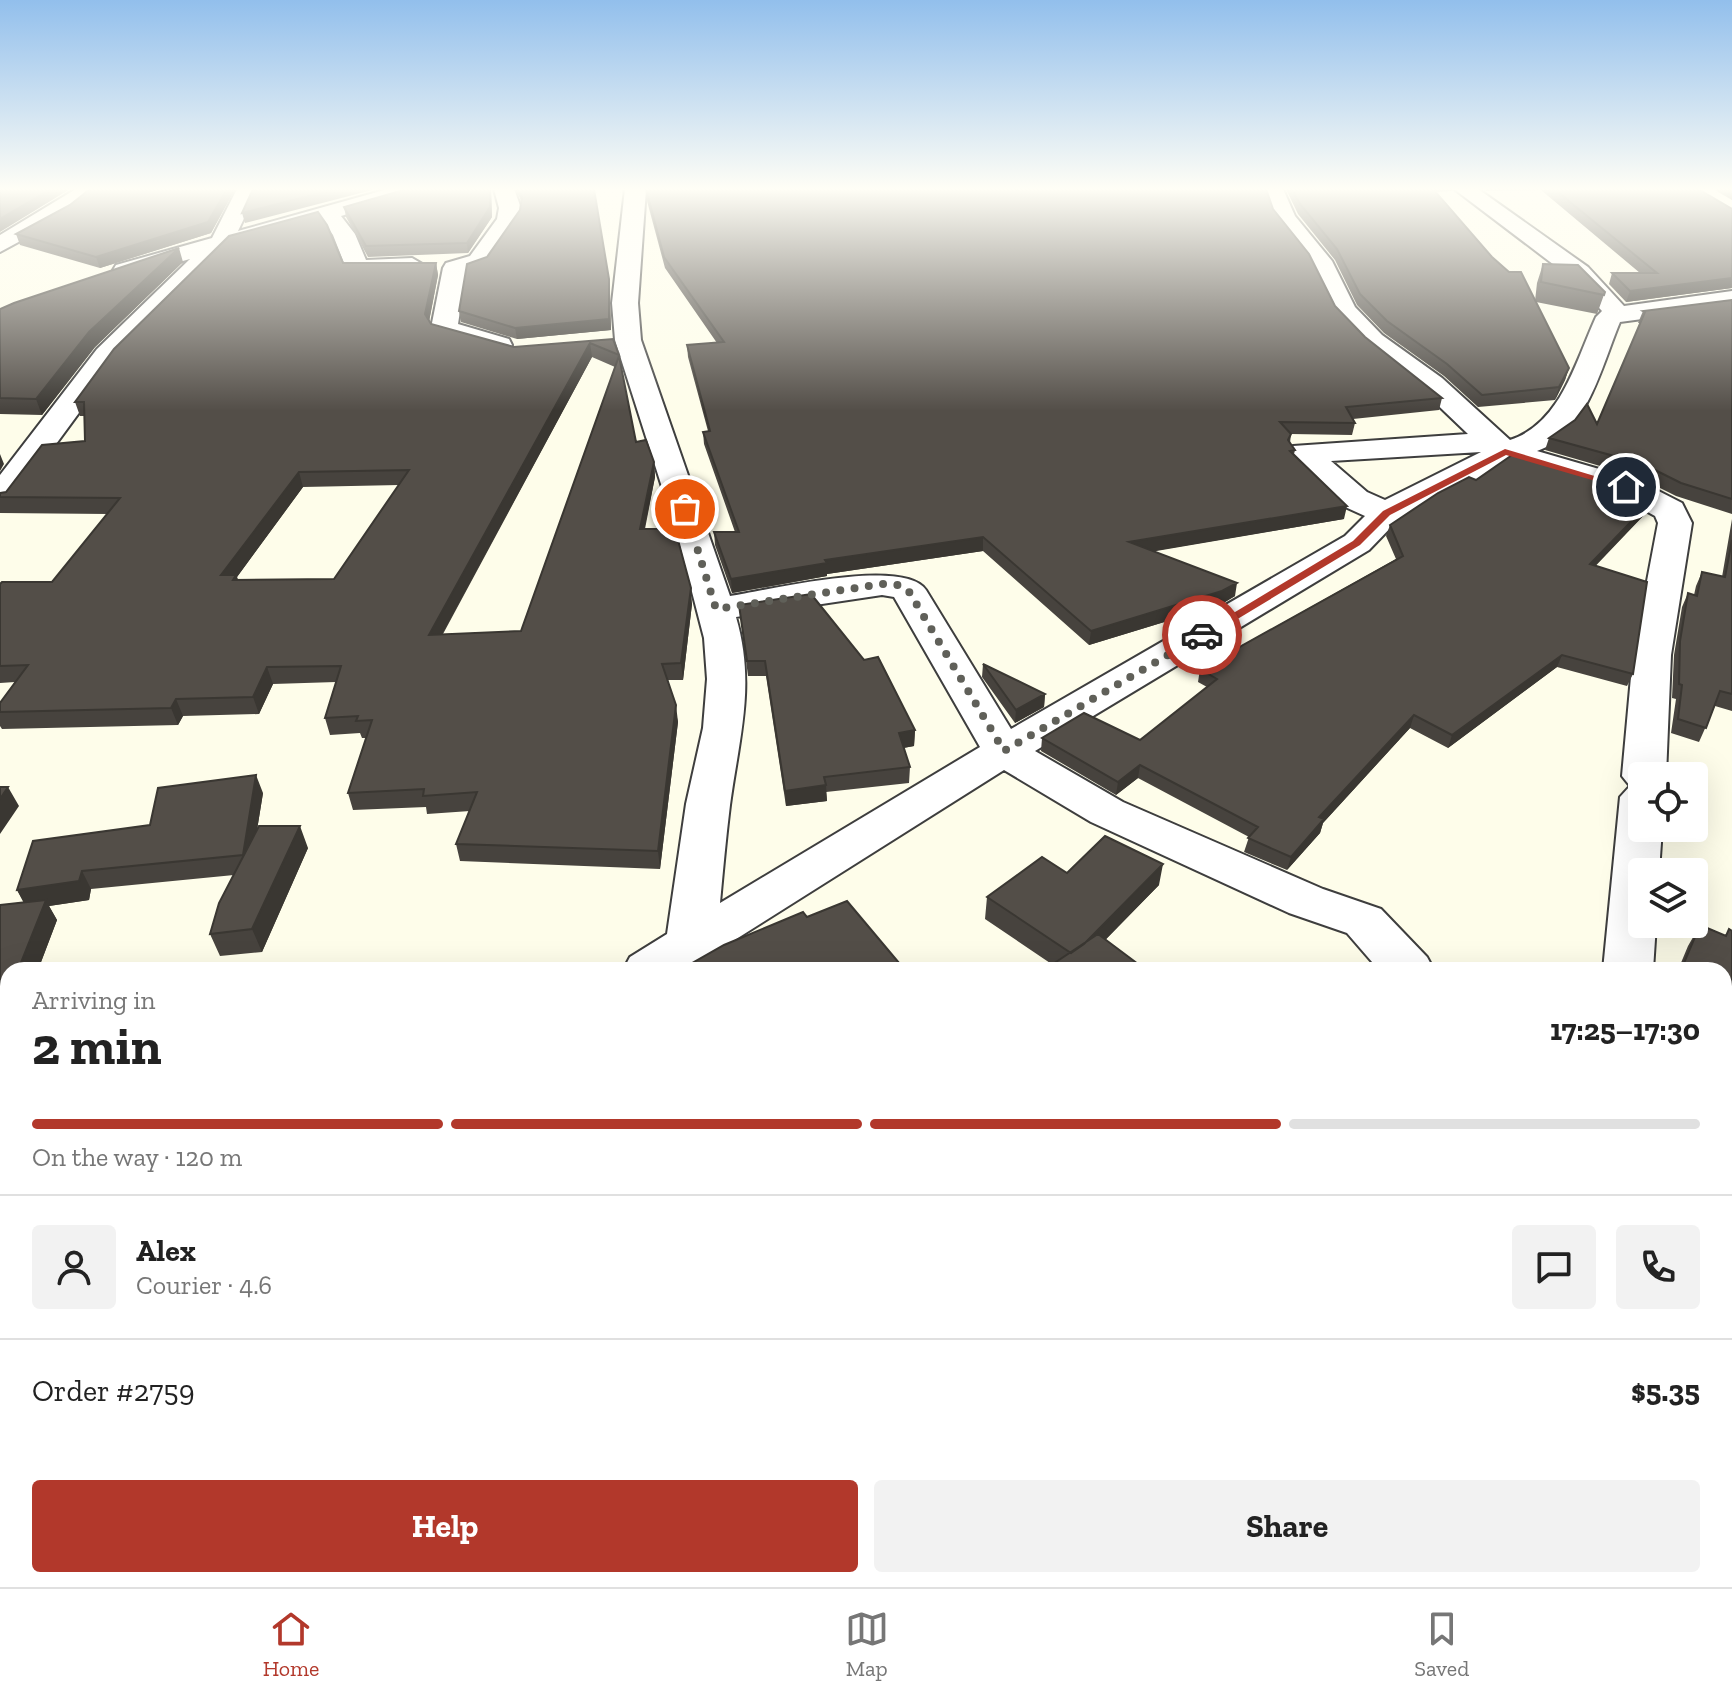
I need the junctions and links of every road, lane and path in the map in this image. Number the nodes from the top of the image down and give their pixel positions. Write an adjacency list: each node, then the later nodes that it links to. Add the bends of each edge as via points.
1 (149, 263): 9 (street)
2 (200, 263): 14 (street, via 107,355)
3 (355, 263): 8 (street, via 357,268)
4 (468, 263): 8 (street)
5 (629, 263): 16 (street, via 614,342)
6 (1321, 263): 13 (street, via 1344,310 1373,341 1466,412)
7 (1567, 263): 11 (street)
8 (464, 264): 12 (street, via 455,268 444,328)
9 (99, 278)
10 (1725, 305): 11 (street)
11 (1618, 313): 13 (street, via 1609,317 1565,417 1540,440)
12 (529, 350)
13 (1498, 447): 15 (street); 15 (street, via 1304,453 1355,499); 18 (street, via 1626,487 1670,510 1675,523 1652,655)
14 (0, 497)
15 (1386, 513): 17 (street, via 1357,543)
16 (716, 609): 17 (street, via 898,585 908,590); 20 (street, via 727,679 724,728 708,804)
17 (1004, 751): 20 (street); 22 (street, via 1107,812 1306,901 1364,921)
18 (1645, 762)
19 (1638, 842): 23 (street)
20 (691, 943): 21 (street)
21 (661, 962)
22 (1402, 962)
23 (1629, 962)

